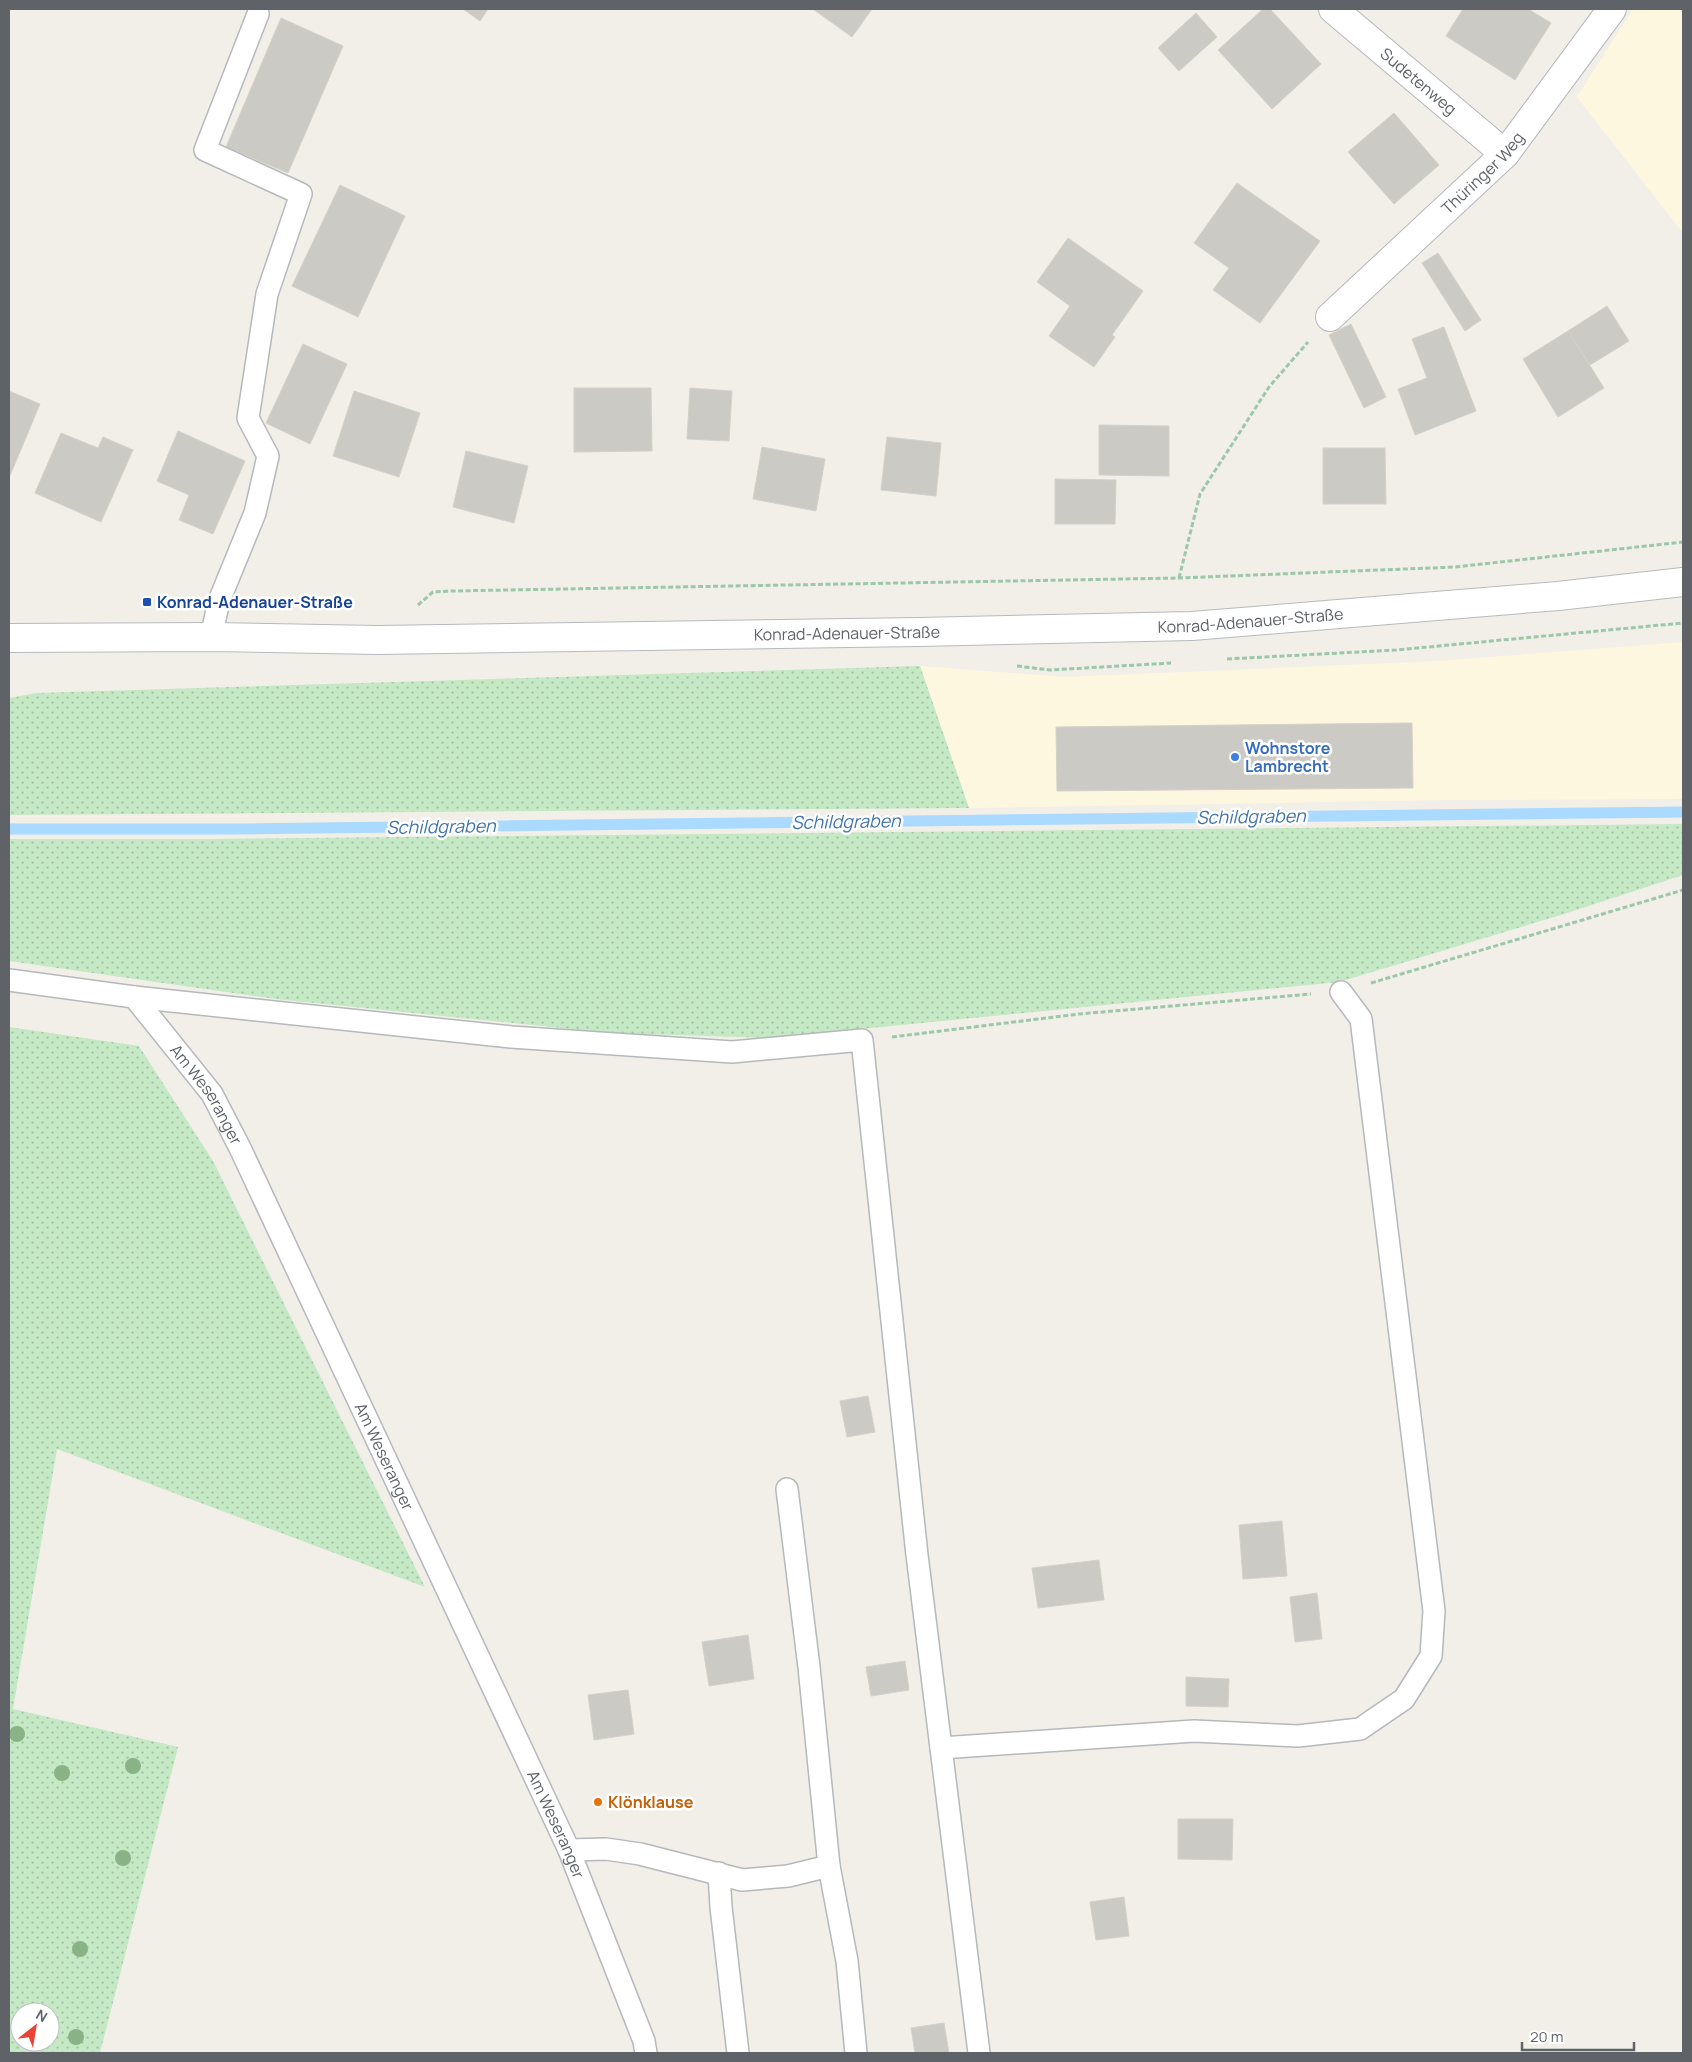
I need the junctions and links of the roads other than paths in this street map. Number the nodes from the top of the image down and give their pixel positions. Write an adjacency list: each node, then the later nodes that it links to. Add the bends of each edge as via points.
1 (1333, 9): 4 (main road, Sudetenweg)
2 (1612, 9): 4 (main road, Thüringer Weg)
3 (258, 14): 7 (lane, via 205,150 301,194 267,294 248,418 268,456 255,513 219,600)
4 (1505, 154): 5 (main road, Thüringer Weg)
5 (1330, 317)
6 (1683, 582): 7 (main road, Konrad-Adenauer-Straße, via 1558,596 1192,626 378,640)
7 (212, 637): 8 (main road, Konrad-Adenauer-Straße)
8 (9, 638)
9 (9, 980): 11 (lane)
10 (1341, 992): 13 (lane, via 1361,1019 1434,1611 1431,1656 1404,1699 1360,1729 1298,1736 1194,1730)
11 (134, 997): 13 (lane, via 511,1037 732,1052 862,1040); 14 (lane, Am Weseranger, via 212,1094 240,1148)
12 (787, 1489): 15 (lane)
13 (941, 1748): 20 (lane)
14 (570, 1850): 16 (lane, via 623,1851); 17 (lane, Am Weseranger, via 644,2040)
15 (829, 1866): 16 (lane, via 788,1876 742,1880); 19 (lane, via 847,1962)
16 (719, 1873): 18 (lane)
17 (646, 2053)
18 (738, 2053)
19 (856, 2053)
20 (979, 2053)

